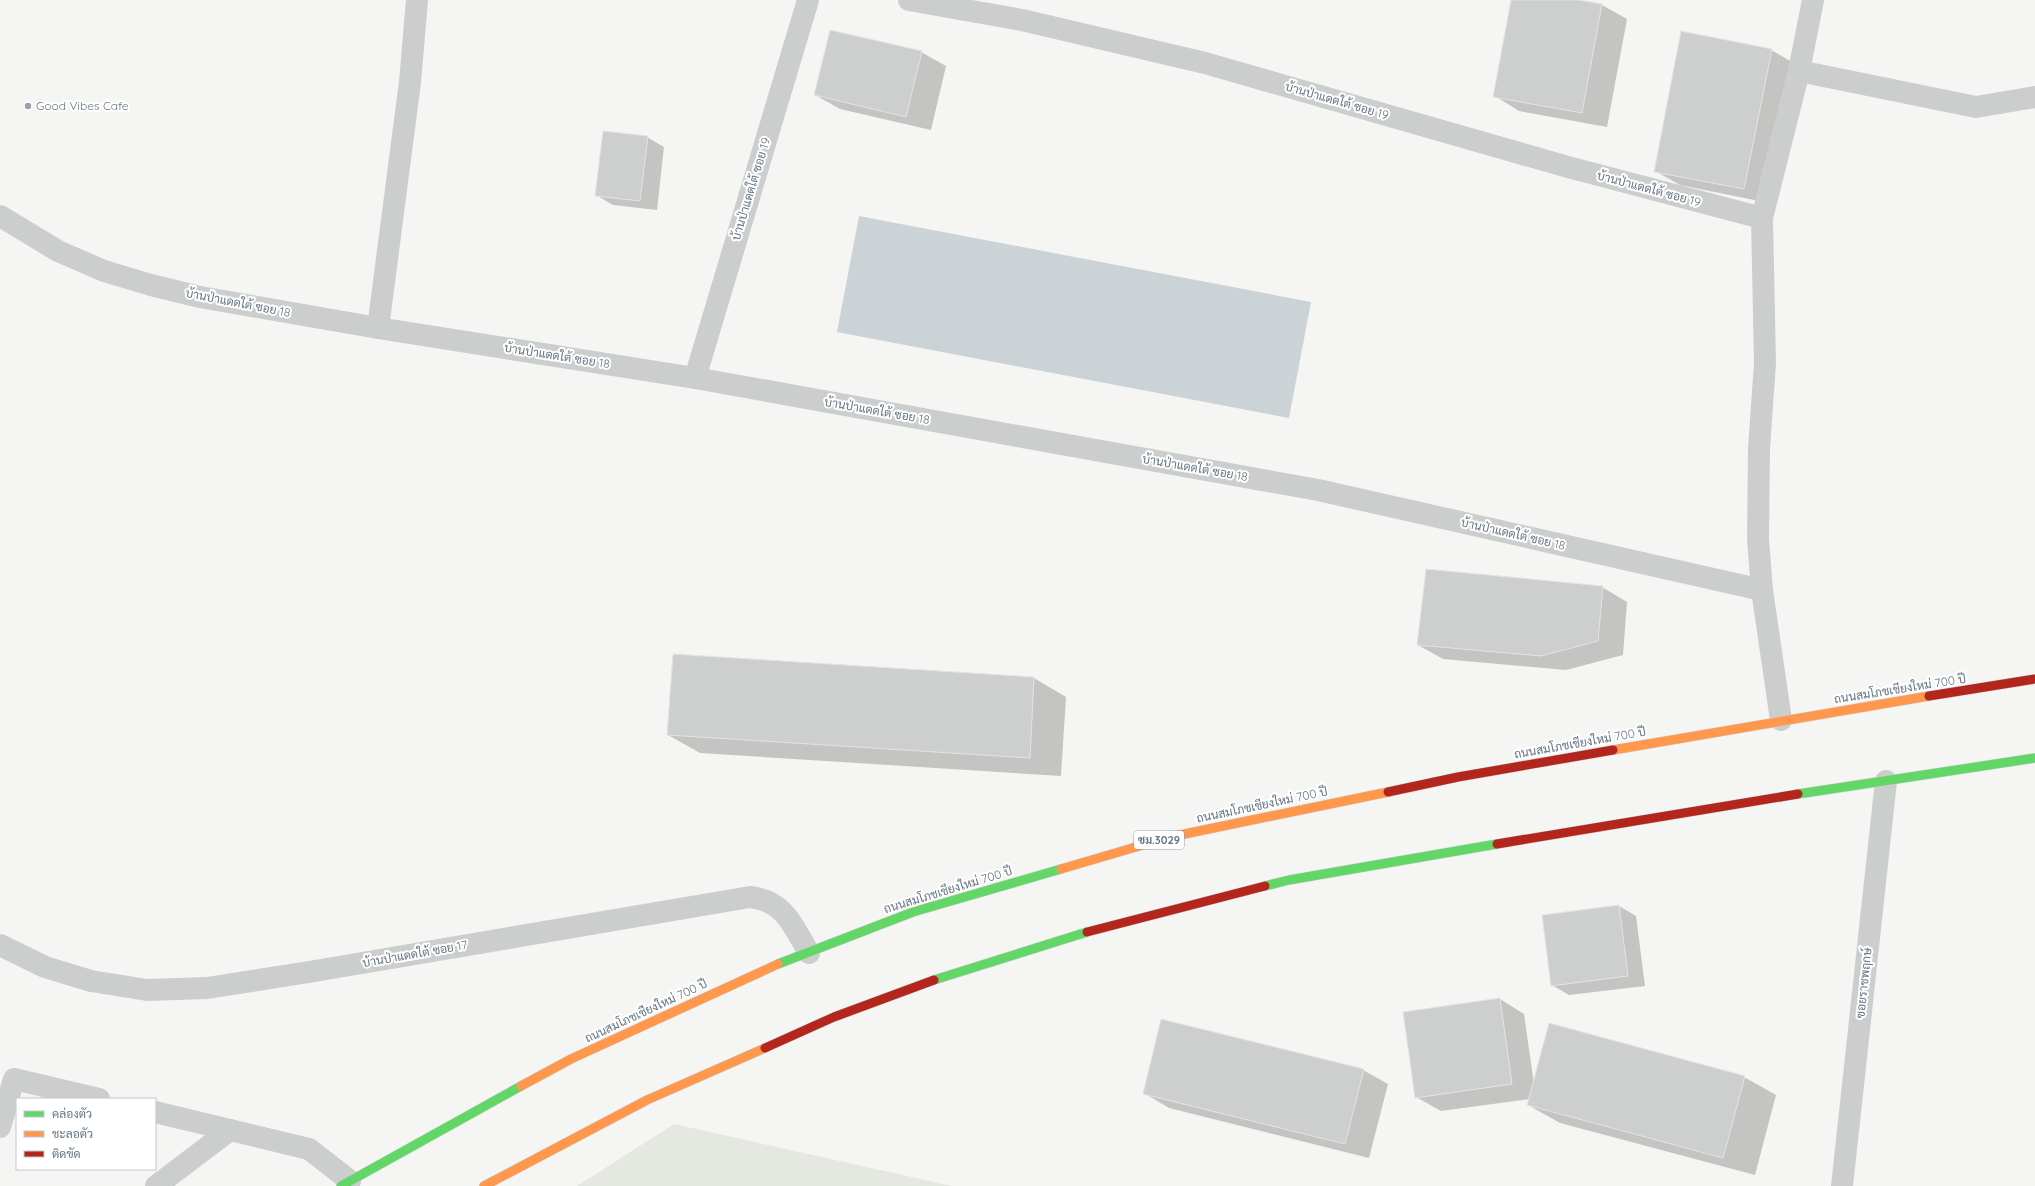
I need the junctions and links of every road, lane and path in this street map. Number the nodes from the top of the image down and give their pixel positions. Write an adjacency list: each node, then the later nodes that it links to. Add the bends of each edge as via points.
1 (417, 0): 9 (street, via 410,82)
2 (808, 0): 10 (street, บ้านป่าแดดใต้ ซอย 19)
3 (909, 0): 8 (street, บ้านป่าแดดใต้ ซอย 19, via 1022,20 1205,63 1568,167)
4 (1813, 0): 5 (street)
5 (1799, 71): 6 (street, via 1976,107); 8 (street)
6 (2035, 97)
7 (0, 216): 9 (street, บ้านป่าแดดใต้ ซอย 18, via 58,251 104,271 137,281 200,297)
8 (1762, 218): 11 (street, via 1764,363 1758,532)
9 (378, 328): 10 (street, บ้านป่าแดดใต้ ซอย 18)
10 (695, 378): 11 (street, บ้านป่าแดดใต้ ซอย 18, via 1318,490)
11 (1762, 590): 13 (street)
12 (2035, 678): 13 (main road, ถนนสมโภชเชียงใหม่ 700 ปี / ชม.3029)
13 (1781, 720): 17 (main road, ถนนสมโภชเชียงใหม่ 700 ปี / ชม.3029, via 1458,776 1170,837 913,912)
14 (2035, 758): 15 (main road)
15 (1886, 781): 24 (main road, via 1678,813 1289,880 1068,937 949,975 834,1017 647,1100); 25 (street, ซอยราชพฤกษ์)
16 (0, 945): 17 (street, บ้านป่าแดดใต้ ซอย 17, via 45,967 91,981 147,990 207,988 750,897 764,899 778,907 789,918)
17 (809, 953): 22 (main road, ถนนสมโภชเชียงใหม่ 700 ปี / ชม.3029, via 763,970 571,1059)
18 (95, 1098): 20 (street, via 14,1079)
19 (156, 1112): 21 (street)
20 (0, 1127)
21 (230, 1130): 22 (street, via 309,1148); 23 (street)
22 (346, 1183)
23 (156, 1186)
24 (484, 1186)
25 (1842, 1186)

